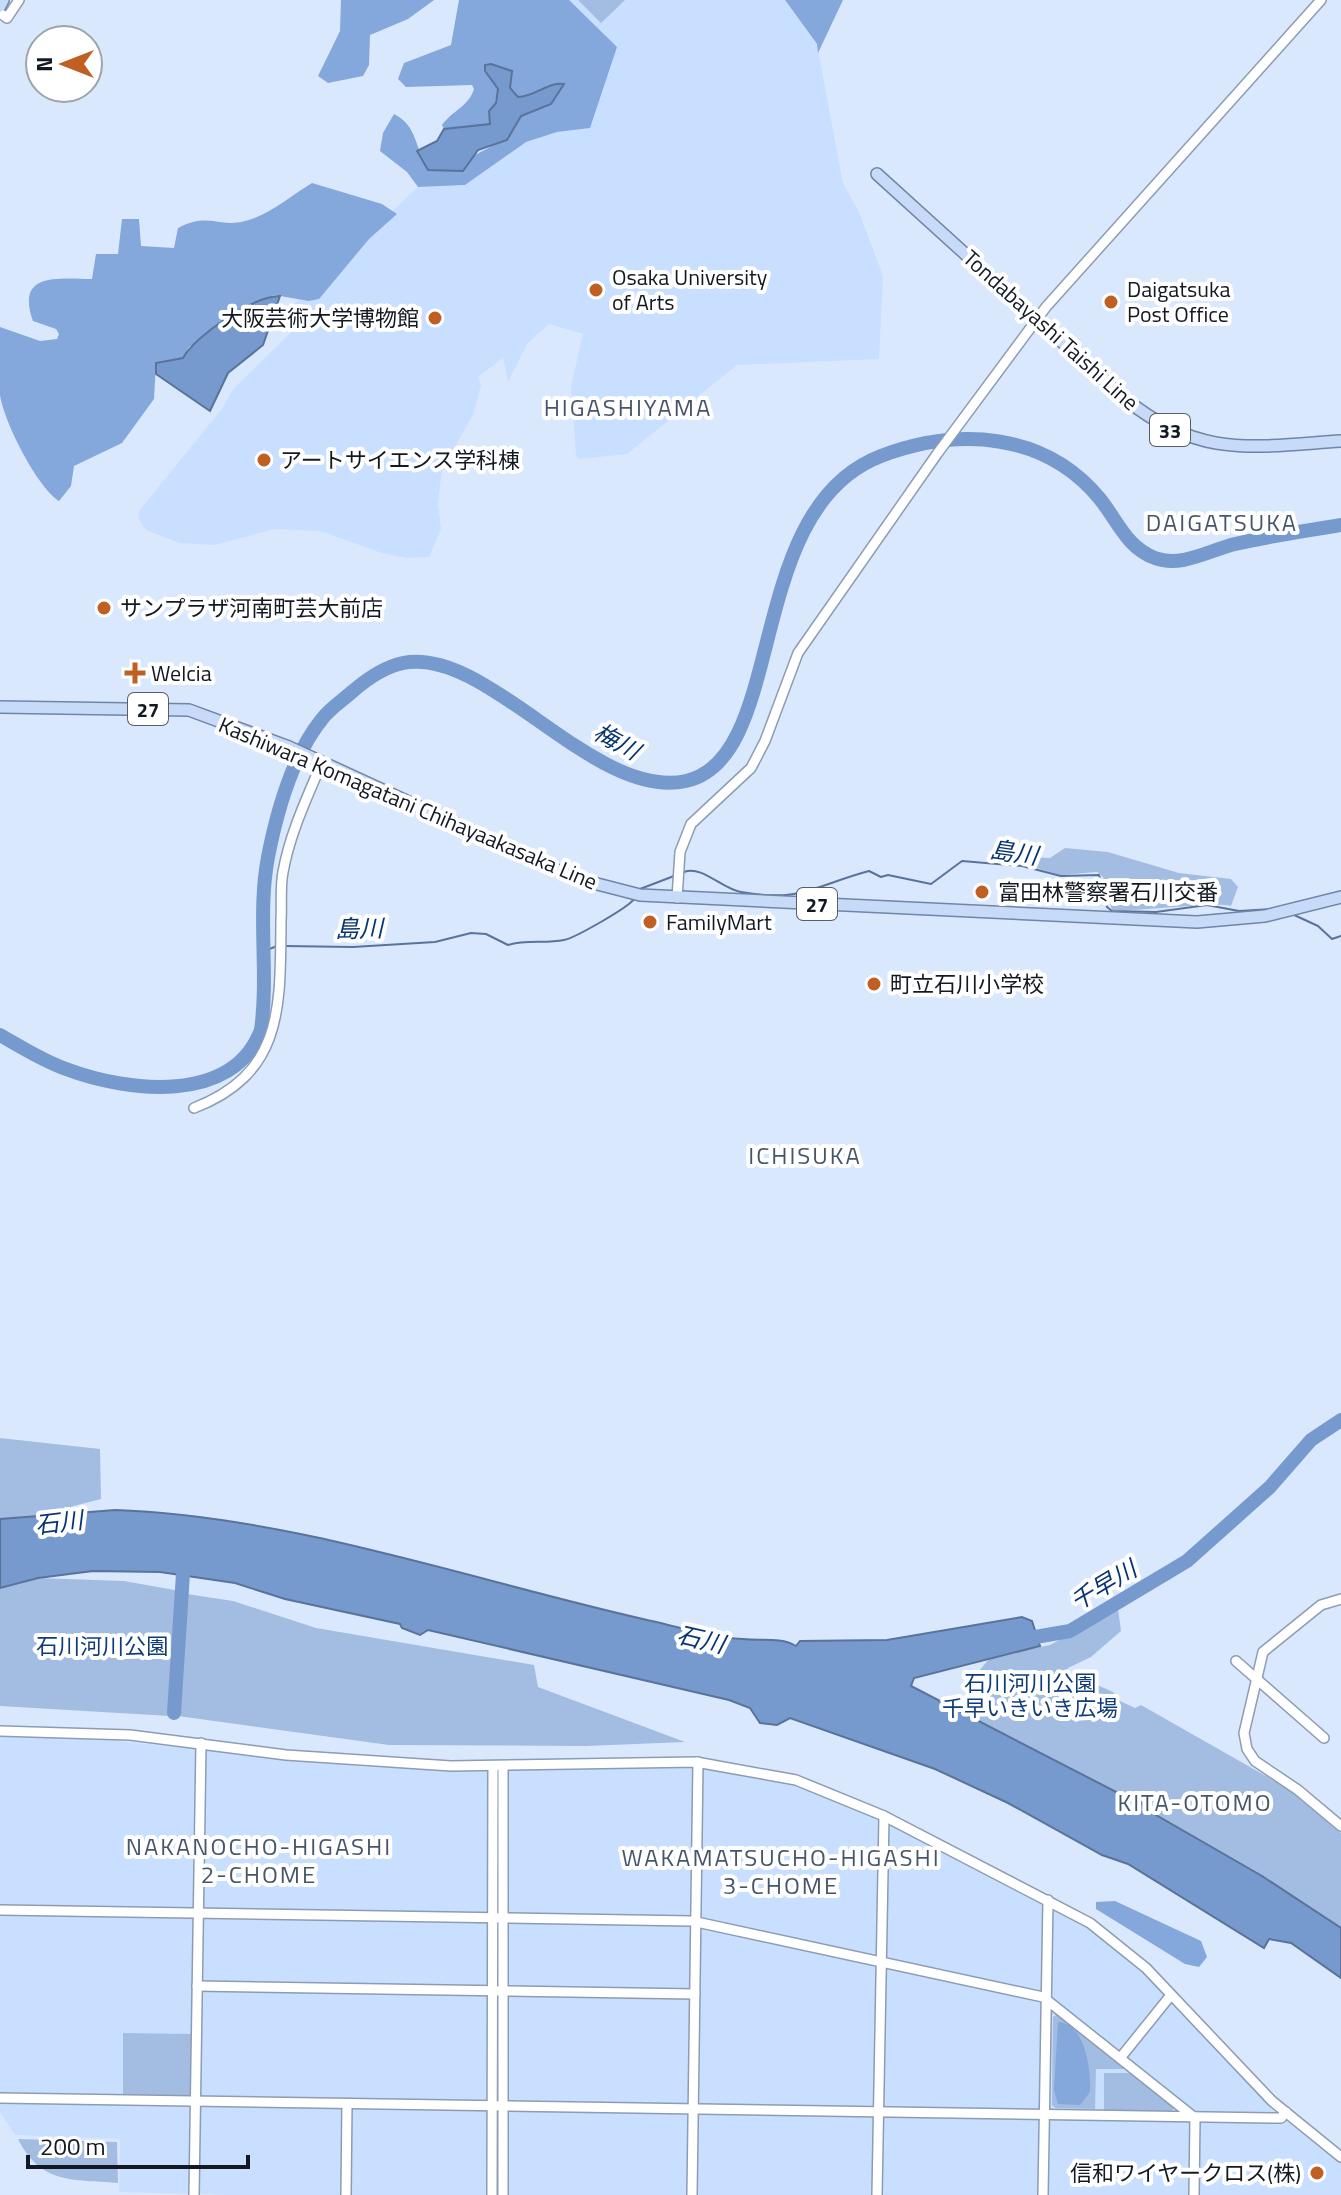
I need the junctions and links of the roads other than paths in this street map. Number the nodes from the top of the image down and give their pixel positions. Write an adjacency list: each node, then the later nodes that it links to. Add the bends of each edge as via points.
1 (3, 0): 4 (main road)
2 (19, 0): 5 (street, via 7,18)
3 (1321, 0): 7 (street)
4 (0, 6)
5 (0, 13)
6 (877, 174): 7 (main road, Tondabayashi Taishi Line / 33)
7 (1036, 319): 8 (main road, Tondabayashi Taishi Line / 33, via 1137,409 1189,438 1238,447); 12 (street, via 798,653 751,768 691,824 680,852)
8 (1341, 441)
9 (0, 707): 10 (main road, Kashiwara Komagatani Chihayaakasaka Line / 27, via 189,710)
10 (320, 761): 12 (main road, Kashiwara Komagatani Chihayaakasaka Line / 27, via 574,878); 13 (street, via 282,875 280,1000 271,1041 250,1074 220,1098)
11 (1341, 897): 12 (main road, Kashiwara Komagatani Chihayaakasaka Line / 27, via 1265,916 1197,922)
12 (677, 898)
13 (194, 1108)
14 (1341, 1599): 16 (street, via 1321,1605 1272,1643)
15 (1236, 1661): 16 (street)
16 (1255, 1679): 18 (street); 23 (street, via 1244,1733 1250,1756)
17 (0, 1731): 19 (street, via 101,1733)
18 (1324, 1738)
19 (201, 1743): 21 (street, via 360,1762); 26 (street)
20 (698, 1762): 21 (street); 22 (street, via 796,1780); 28 (street)
21 (498, 1766): 27 (street)
22 (884, 1816): 24 (street); 29 (street)
23 (1341, 1826)
24 (1048, 1900): 33 (street, via 1101,1931); 34 (street)
25 (0, 1910): 26 (street)
26 (199, 1913): 27 (street); 30 (street)
27 (498, 1918): 28 (street); 31 (street)
28 (696, 1922): 29 (street); 32 (street)
29 (881, 1962): 34 (street); 41 (street)
30 (197, 1986): 31 (street); 37 (street)
31 (498, 1991): 32 (street); 39 (street)
32 (695, 1994): 40 (street)
33 (1171, 1995): 35 (street); 42 (street)
34 (1046, 1999): 35 (street); 43 (street)
35 (1121, 2057): 44 (street)
36 (0, 2098): 37 (street)
37 (195, 2101): 38 (street); 46 (street)
38 (347, 2104): 39 (street); 47 (street)
39 (497, 2106): 40 (street); 48 (street); 49 (street)
40 (693, 2109): 41 (street); 50 (street)
41 (879, 2112): 43 (street); 51 (street)
42 (1286, 2112): 44 (street, via 1281,2118); 45 (street)
43 (1044, 2115): 44 (street); 52 (street)
44 (1195, 2117): 53 (street)
45 (1341, 2157)
46 (194, 2195)
47 (346, 2195)
48 (492, 2195)
49 (503, 2195)
50 (692, 2195)
51 (877, 2195)
52 (1043, 2195)
53 (1194, 2195)

